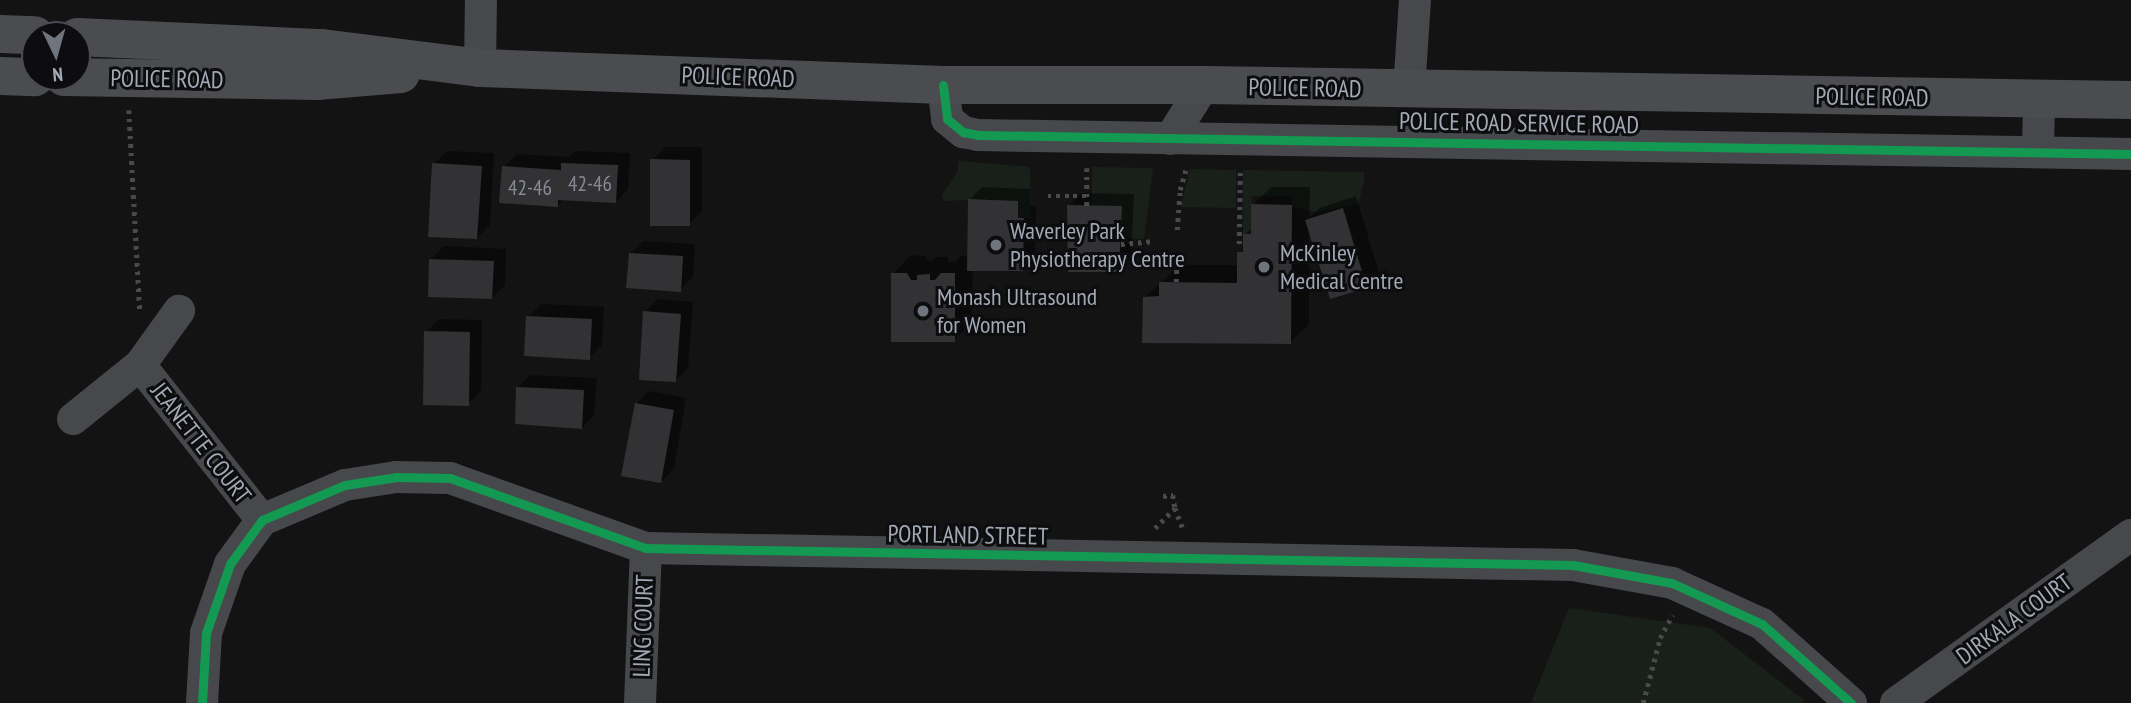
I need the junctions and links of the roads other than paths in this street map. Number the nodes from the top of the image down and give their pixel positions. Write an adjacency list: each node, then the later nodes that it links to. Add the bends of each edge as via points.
1 (481, 0): 6 (street)
2 (1415, 0): 12 (street)
3 (0, 34): 4 (main road)
4 (21, 35)
5 (91, 38): 6 (main road, POLICE ROAD, via 322,48)
6 (480, 68): 9 (main road, POLICE ROAD, via 317,81); 10 (main road, POLICE ROAD)
7 (0, 76): 8 (main road)
8 (21, 76)
9 (91, 77)
10 (943, 85): 11 (main road, POLICE ROAD); 15 (street, POLICE ROAD SERVICE ROAD, via 947,119 963,132)
11 (1204, 86): 12 (main road, POLICE ROAD); 15 (street)
12 (1409, 90): 13 (main road, POLICE ROAD)
13 (2039, 99): 14 (main road, POLICE ROAD); 16 (street)
14 (2131, 100)
15 (1170, 139): 16 (street, POLICE ROAD SERVICE ROAD)
16 (2038, 152): 17 (street, POLICE ROAD SERVICE ROAD)
17 (2131, 154)
18 (179, 312): 19 (street, JEANETTE COURT)
19 (141, 363): 20 (street, JEANETTE COURT); 21 (street, JEANETTE COURT)
20 (74, 419)
21 (262, 520): 23 (street, PORTLAND STREET, via 345,485 396,477 450,478); 24 (street, via 230,564 206,633)
22 (2131, 535): 27 (street, DIRKALA COURT)
23 (646, 548): 25 (street, LING COURT); 26 (street, PORTLAND STREET, via 1573,565 1672,583 1762,624)
24 (202, 703)
25 (640, 703)
26 (1851, 703)
27 (1896, 703)

